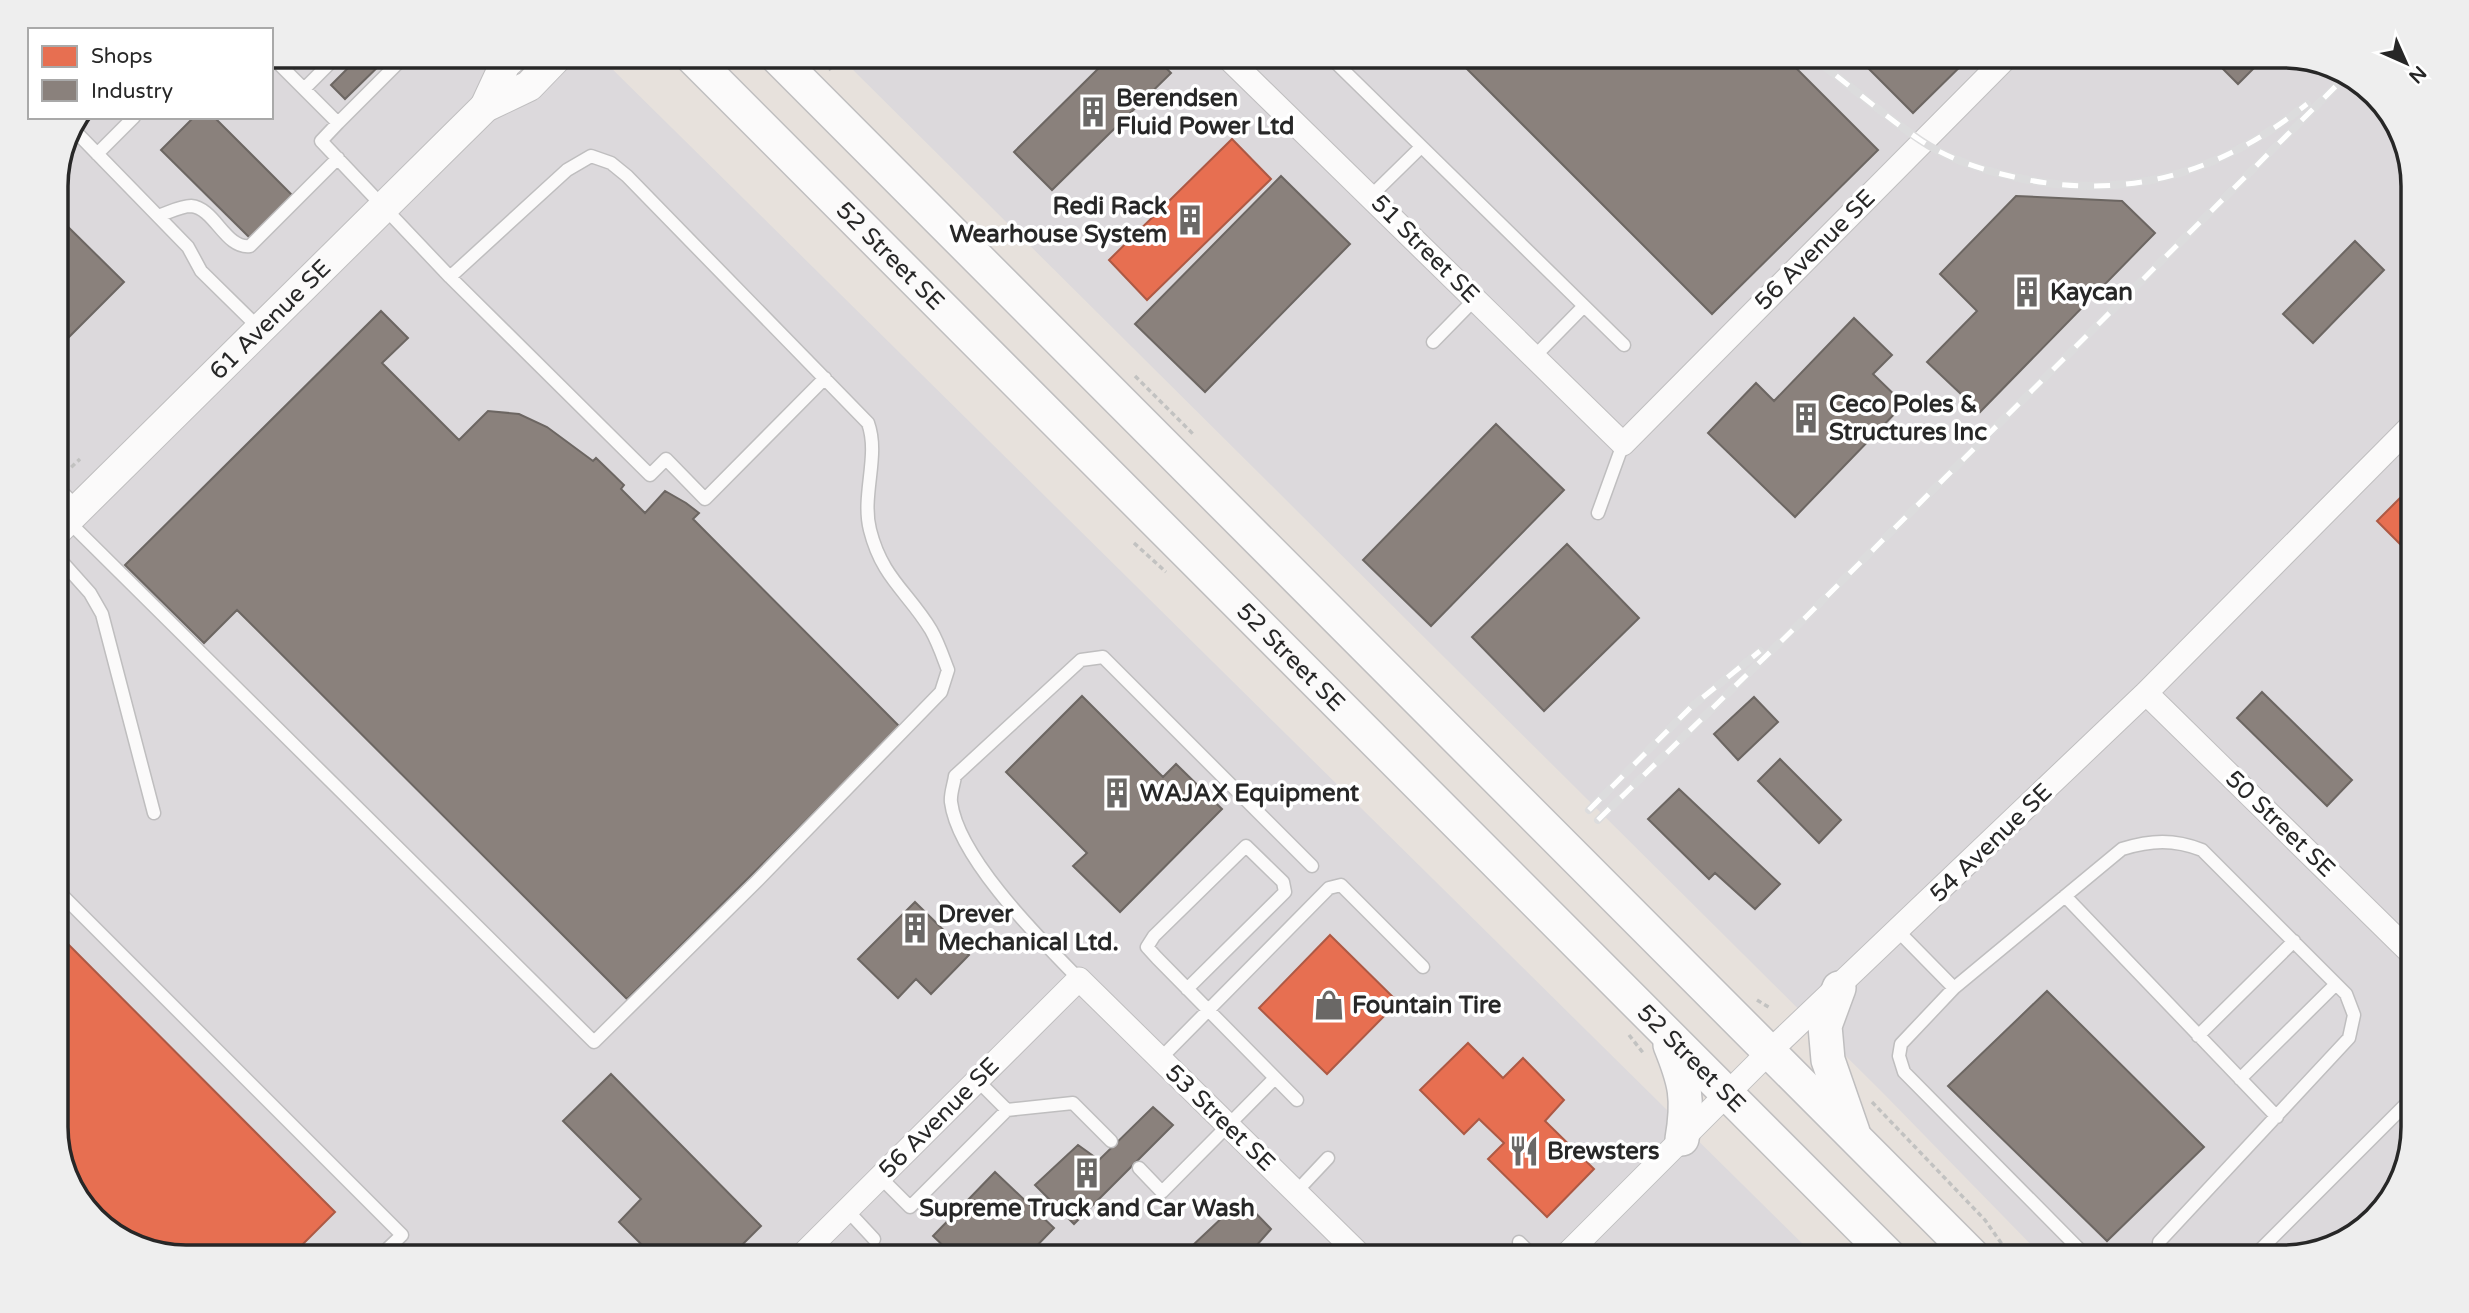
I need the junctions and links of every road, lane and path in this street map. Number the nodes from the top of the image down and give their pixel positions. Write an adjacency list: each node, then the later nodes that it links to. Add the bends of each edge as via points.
1 (283, 68): 11 (lane)
2 (325, 68): 11 (lane)
3 (393, 68): 14 (lane)
4 (503, 68): 12 (street, 61 Avenue SE)
5 (546, 68): 12 (street, 61 Avenue SE, via 529,86)
6 (703, 68): 53 (main road, 52 Street SE)
7 (788, 68): 55 (main road)
8 (1238, 68): 19 (street, 51 Street SE)
9 (1341, 68): 16 (lane)
10 (1996, 68): 31 (street, 56 Avenue SE)
11 (304, 89): 14 (lane)
12 (485, 107): 20 (street, 61 Avenue SE)
13 (132, 119): 17 (lane)
14 (338, 123): 18 (lane, via 321,141)
15 (79, 136): 17 (lane)
16 (1421, 147): 19 (lane); 24 (lane)
17 (97, 154): 21 (lane)
18 (338, 158): 20 (lane); 21 (lane, via 250,246 235,242 199,208 185,206)
19 (1371, 196): 23 (street, 51 Street SE)
20 (384, 209): 22 (lane); 25 (street, 61 Avenue SE)
21 (158, 216): 25 (lane, via 188,247 201,271)
22 (450, 277): 29 (lane, via 567,170 591,156 611,163 626,176); 29 (lane, via 650,475 666,460 705,499)
23 (1475, 299): 26 (lane); 28 (street, 51 Street SE)
24 (1584, 306): 27 (lane); 28 (lane)
25 (261, 329): 35 (street, 61 Avenue SE)
26 (1433, 342)
27 (1624, 345)
28 (1534, 357): 31 (street, 51 Street SE)
29 (825, 378): 36 (lane, via 868,424 873,438 867,494 869,528 883,568 936,640 948,670 941,692 594,1042)
30 (2400, 437): 38 (street, 54 Avenue SE)
31 (1623, 444): 34 (lane)
32 (80, 459): 33 (path)
33 (69, 469)
34 (1598, 513)
35 (69, 518)
36 (69, 522)
37 (69, 570): 39 (lane, via 102,614)
38 (2146, 693): 43 (street, 54 Avenue SE); 45 (street, 50 Street SE)
39 (155, 813)
40 (1312, 866): 47 (lane, via 1103,657 1081,660 955,776 950,800 961,838 1023,921)
41 (2065, 896): 44 (lane, via 2122,849 2145,842 2180,841 2202,850); 50 (lane); 54 (lane)
42 (69, 902): 78 (lane, via 402,1235)
43 (1898, 931): 49 (street, 54 Avenue SE); 50 (lane)
44 (2294, 941): 48 (lane); 54 (lane)
45 (2401, 943)
46 (1423, 967): 52 (lane, via 1341,885 1329,888)
47 (1079, 979): 56 (street, 53 Street SE); 59 (street, 56 Avenue SE)
48 (2336, 984): 58 (lane); 65 (lane, via 2346,994 2354,1015 2349,1038)
49 (1839, 988): 55 (street, 54 Avenue SE); 67 (main road, via 1825,1027 1828,1060)
50 (1954, 988): 86 (lane, via 1901,1044 1904,1072)
51 (1187, 989): 51 (lane, via 1147,947 1246,846 1283,882 1286,892); 52 (lane)
52 (1209, 1011): 56 (lane); 57 (lane)
53 (1665, 1032): 60 (main road, 52 Street SE); 68 (main road, via 1686,1085 1688,1107)
54 (2198, 1036): 58 (lane)
55 (1769, 1052): 60 (street, 54 Avenue SE); 67 (main road)
56 (1160, 1059): 66 (street, 53 Street SE)
57 (1275, 1078): 61 (lane); 66 (lane)
58 (2240, 1079): 65 (lane)
59 (977, 1080): 64 (lane); 72 (street, 56 Avenue SE)
60 (1727, 1094): 68 (street, 54 Avenue SE); 83 (main road, 52 Street SE)
61 (1297, 1100)
62 (1870, 1100): 85 (path, via 1985,1220)
63 (2401, 1109): 87 (lane)
64 (1007, 1110): 69 (lane, via 1073,1103); 72 (lane, via 910,1207)
65 (2277, 1118): 77 (lane)
66 (1228, 1126): 71 (lane, via 1162,1192); 73 (street, 53 Street SE)
67 (1855, 1138): 84 (main road)
68 (1682, 1139): 82 (street, 54 Avenue SE)
69 (1111, 1141)
70 (1328, 1158): 73 (lane)
71 (1139, 1168)
72 (880, 1177): 74 (street, 56 Avenue SE)
73 (1296, 1192): 80 (street, 53 Street SE)
74 (847, 1210): 75 (lane); 79 (street, 56 Avenue SE)
75 (874, 1239)
76 (1519, 1242): 81 (lane)
77 (2159, 1242)
78 (392, 1245)
79 (812, 1245)
80 (1350, 1245)
81 (1522, 1245)
82 (1576, 1245)
83 (1878, 1245)
84 (1962, 1245)
85 (2003, 1245)
86 (2075, 1245)
87 (2265, 1245)

